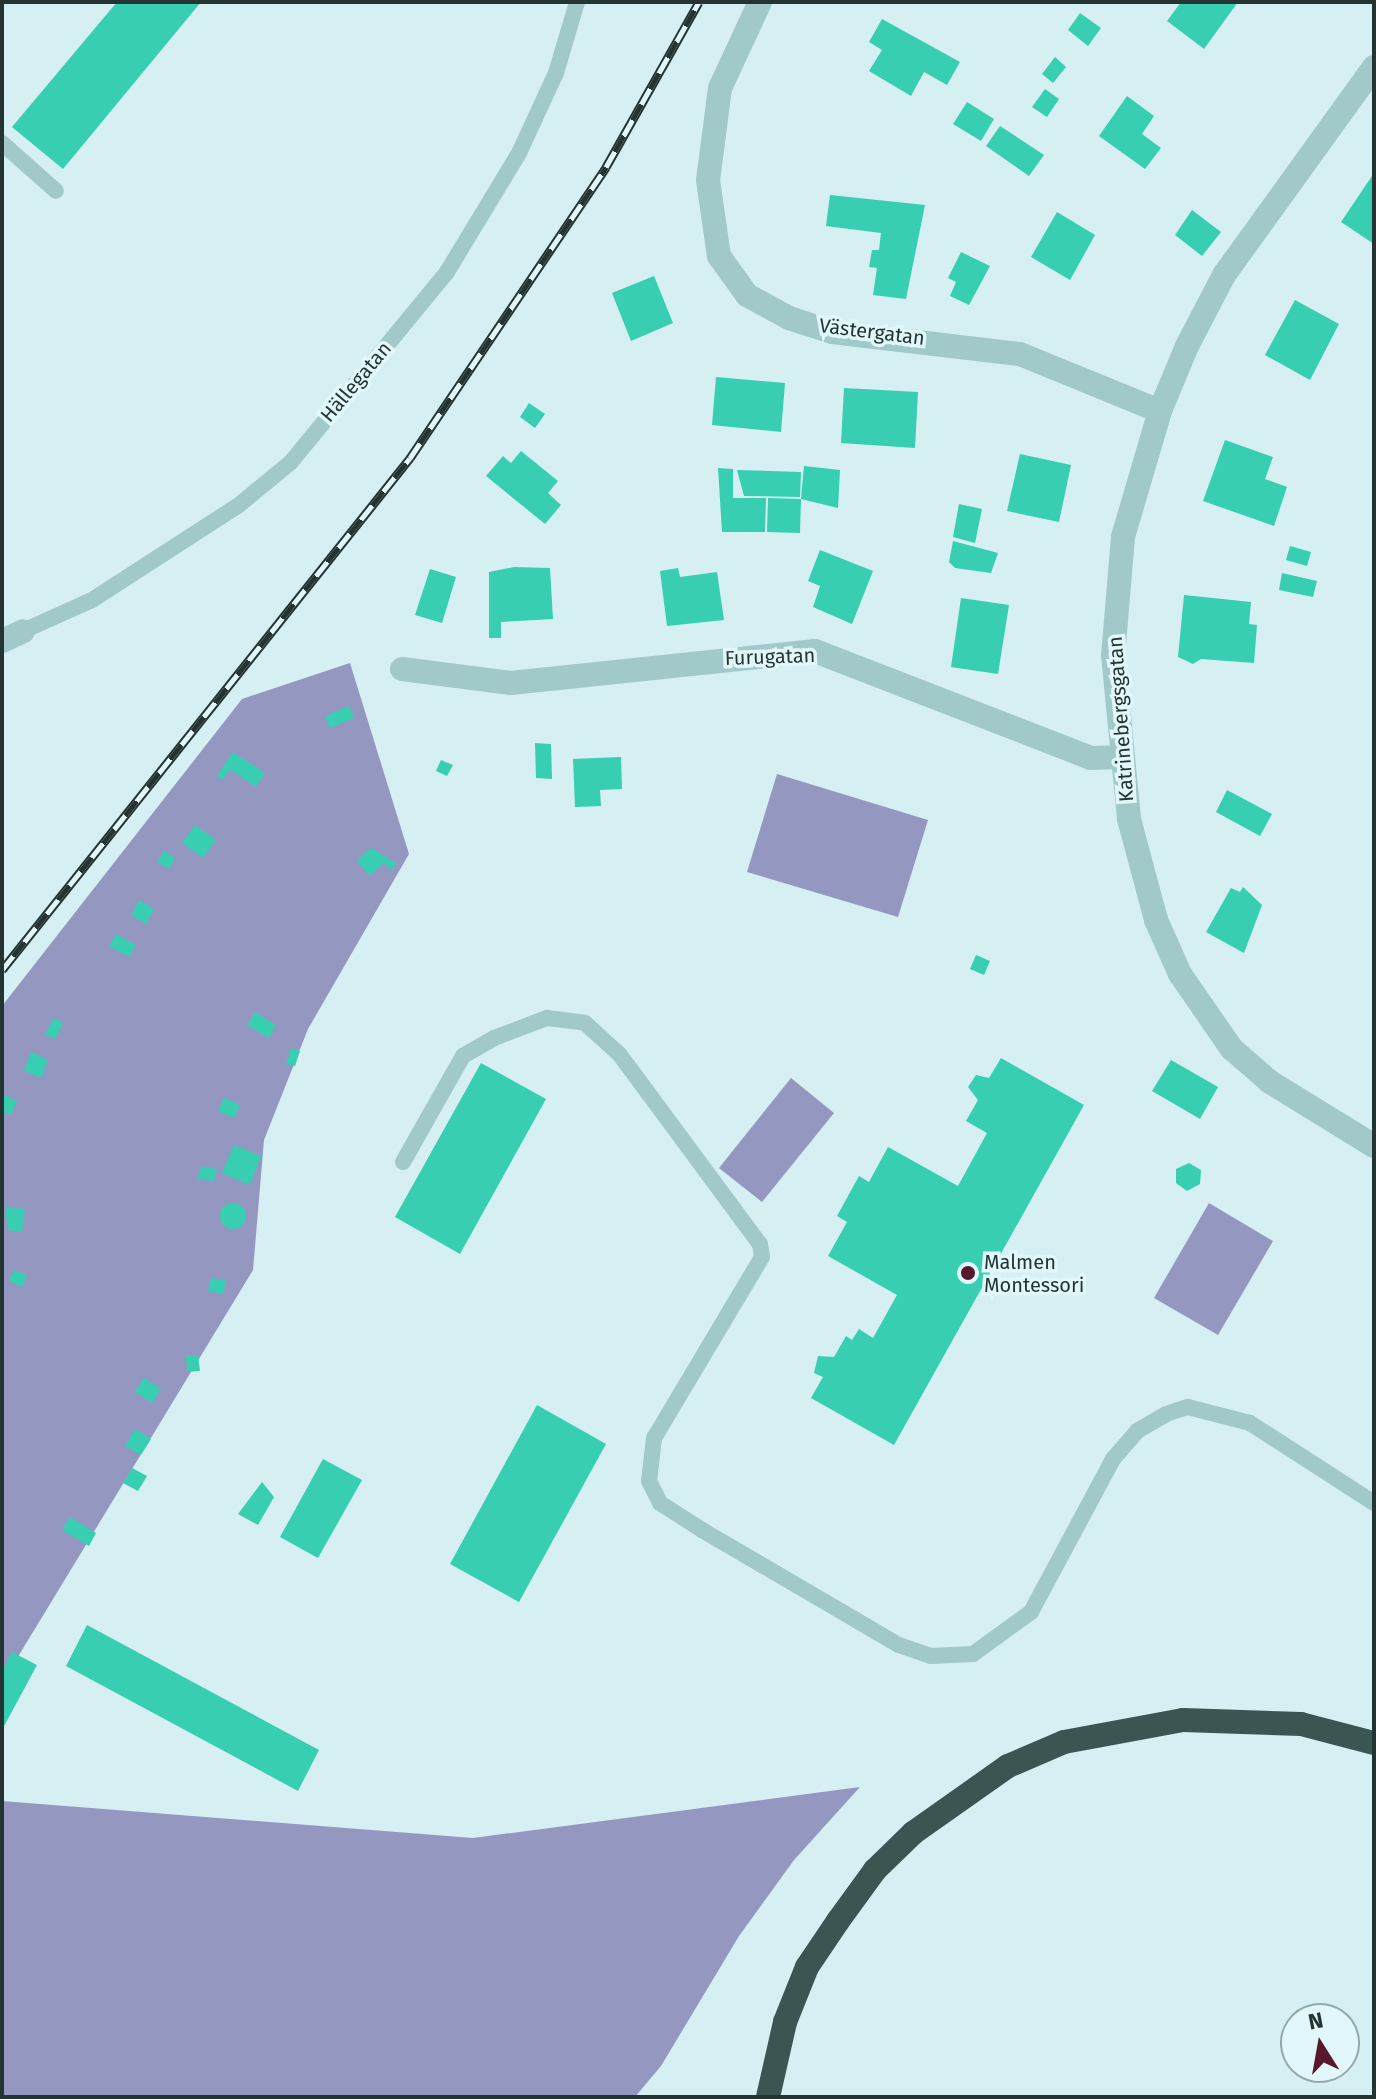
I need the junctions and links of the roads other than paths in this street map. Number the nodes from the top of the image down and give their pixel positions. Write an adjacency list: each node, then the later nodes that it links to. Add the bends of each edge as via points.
1 (577, 2): 7 (lane, Hällegatan, via 556,73 519,153 447,272 291,462 239,505 92,600)
2 (760, 2): 6 (street, Västergatan, via 720,88 708,180 719,256 747,295 789,318 832,332 1020,354)
3 (1374, 67): 6 (street, Katrinebergsgatan, via 1224,275)
4 (2, 143): 5 (lane)
5 (56, 191)
6 (1160, 411): 9 (street, Katrinebergsgatan, via 1116,581 1113,655)
7 (12, 636)
8 (402, 669): 9 (street, Furugatan, via 511,683 815,651 1091,758)
9 (1121, 757): 10 (street, Katrinebergsgatan, via 1144,876 1180,974 1232,1049 1270,1082)
10 (1374, 1146)
11 (403, 1162): 12 (lane, via 463,1056 494,1038 547,1018 585,1023 620,1055 760,1244 762,1257 654,1438 649,1481 660,1503 920,1652 973,1654 1015,1628 1031,1612 1113,1459 1137,1431 1166,1414 1199,1408 1250,1423)
12 (1374, 1503)
13 (1374, 1743): 14 (highway, via 1301,1724 1183,1720 1064,1742 1008,1766 913,1833 847,1908 807,1967 785,2022)
14 (768, 2097)

